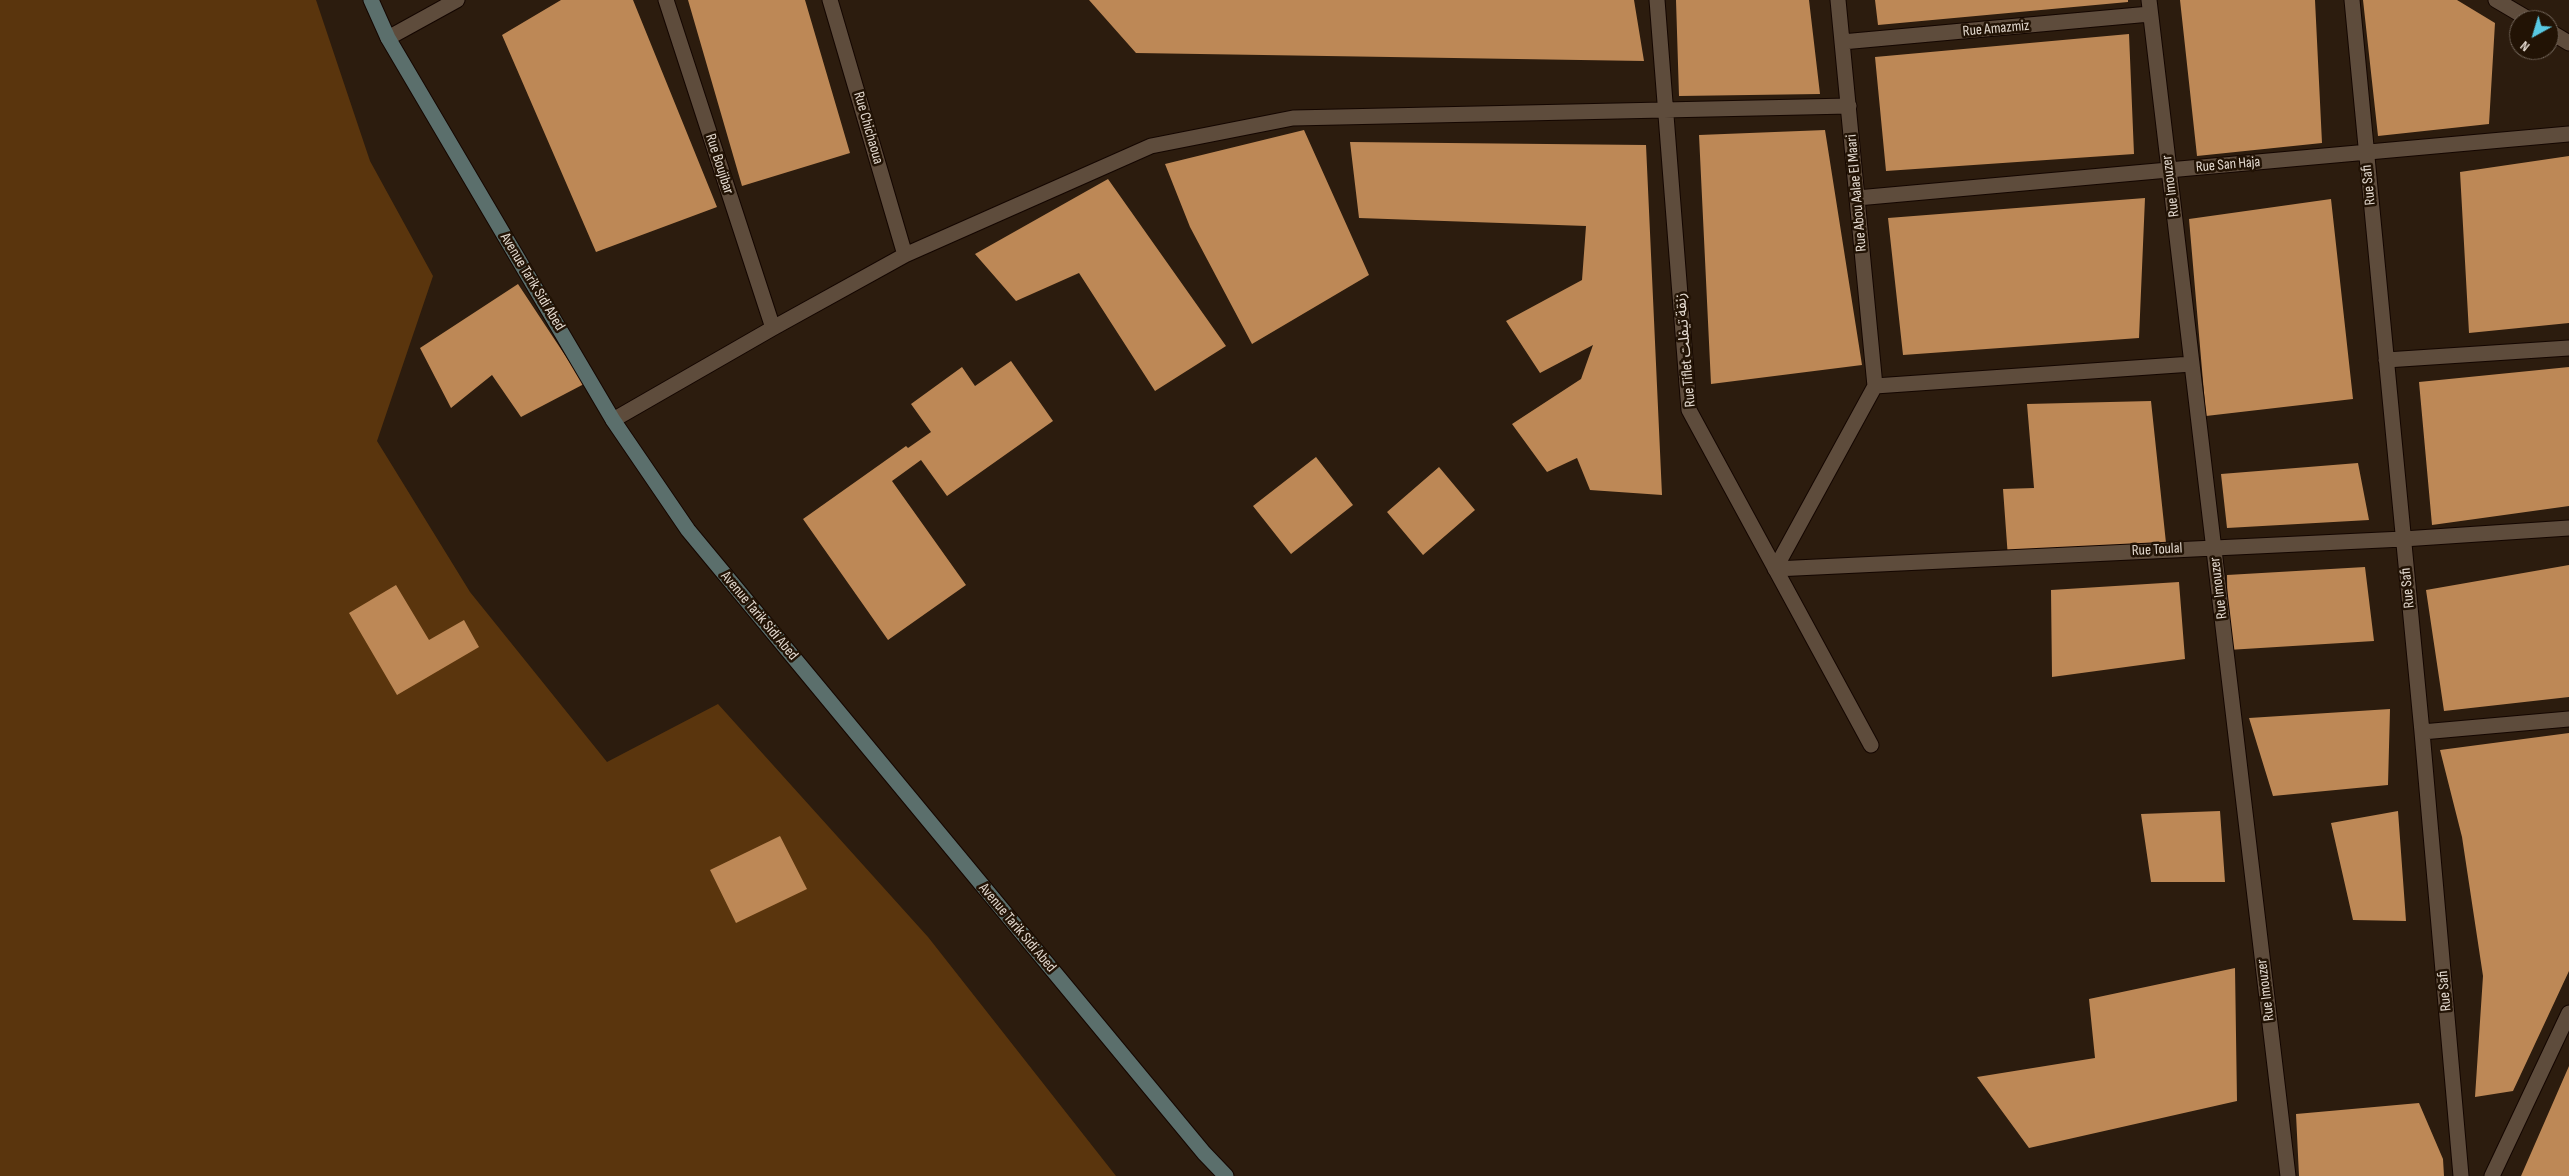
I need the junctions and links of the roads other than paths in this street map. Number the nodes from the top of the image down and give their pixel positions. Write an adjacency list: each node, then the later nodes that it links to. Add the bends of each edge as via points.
1 (371, 0): 11 (street, Avenue Tarik Sidi Abed)
2 (457, 0): 11 (street)
3 (666, 0): 20 (street, Rue Boujibar)
4 (830, 0): 19 (street, Rue Chichaoua)
5 (1657, 0): 14 (street, Rue Tiflet زنقة تيفلت)
6 (1838, 0): 12 (street, Rue Abou Aalae El Maari)
7 (2352, 0): 16 (street, Rue Safi)
8 (2496, 0): 10 (street)
9 (2149, 7): 12 (street, Rue Amazmiz); 17 (street, Rue Imouzer)
10 (2513, 10)
11 (388, 38): 25 (street, Avenue Tarik Sidi Abed)
12 (1842, 42): 13 (street, Rue Abou Aalae El Maari)
13 (1848, 106): 14 (street); 18 (street, Rue Abou Aalae El Maari)
14 (1665, 108): 19 (street, via 1293,118 1152,146); 29 (street, Rue Tiflet زنقة تيفلت, via 1690,410)
15 (2569, 134): 16 (street, Rue San Haja)
16 (2366, 152): 17 (street, Rue San Haja); 22 (street, Rue Safi)
17 (2169, 170): 18 (street, Rue San Haja); 23 (street, Rue Imouzer)
18 (1857, 198): 24 (street, Rue Abou Aalae El Maari)
19 (905, 256): 20 (street)
20 (772, 328): 25 (street)
21 (2569, 348): 22 (street)
22 (2386, 360): 27 (street, Rue Safi)
23 (2192, 364): 24 (street); 28 (street, Rue Imouzer)
24 (1875, 386): 29 (street)
25 (613, 420): 34 (street, Avenue Tarik Sidi Abed, via 688,530)
26 (2569, 528): 27 (street, Rue Toulal)
27 (2403, 539): 28 (street, Rue Toulal); 31 (street, Rue Safi)
28 (2214, 547): 29 (street, Rue Toulal); 35 (street, Rue Imouzer)
29 (1776, 569): 32 (street, Rue Tiflet زنقة تيفلت)
30 (2569, 719): 31 (street)
31 (2422, 732): 36 (street, Rue Safi)
32 (1870, 745)
33 (2569, 1013): 37 (street)
34 (1226, 1176)
35 (2288, 1176)
36 (2461, 1176)
37 (2492, 1176)

